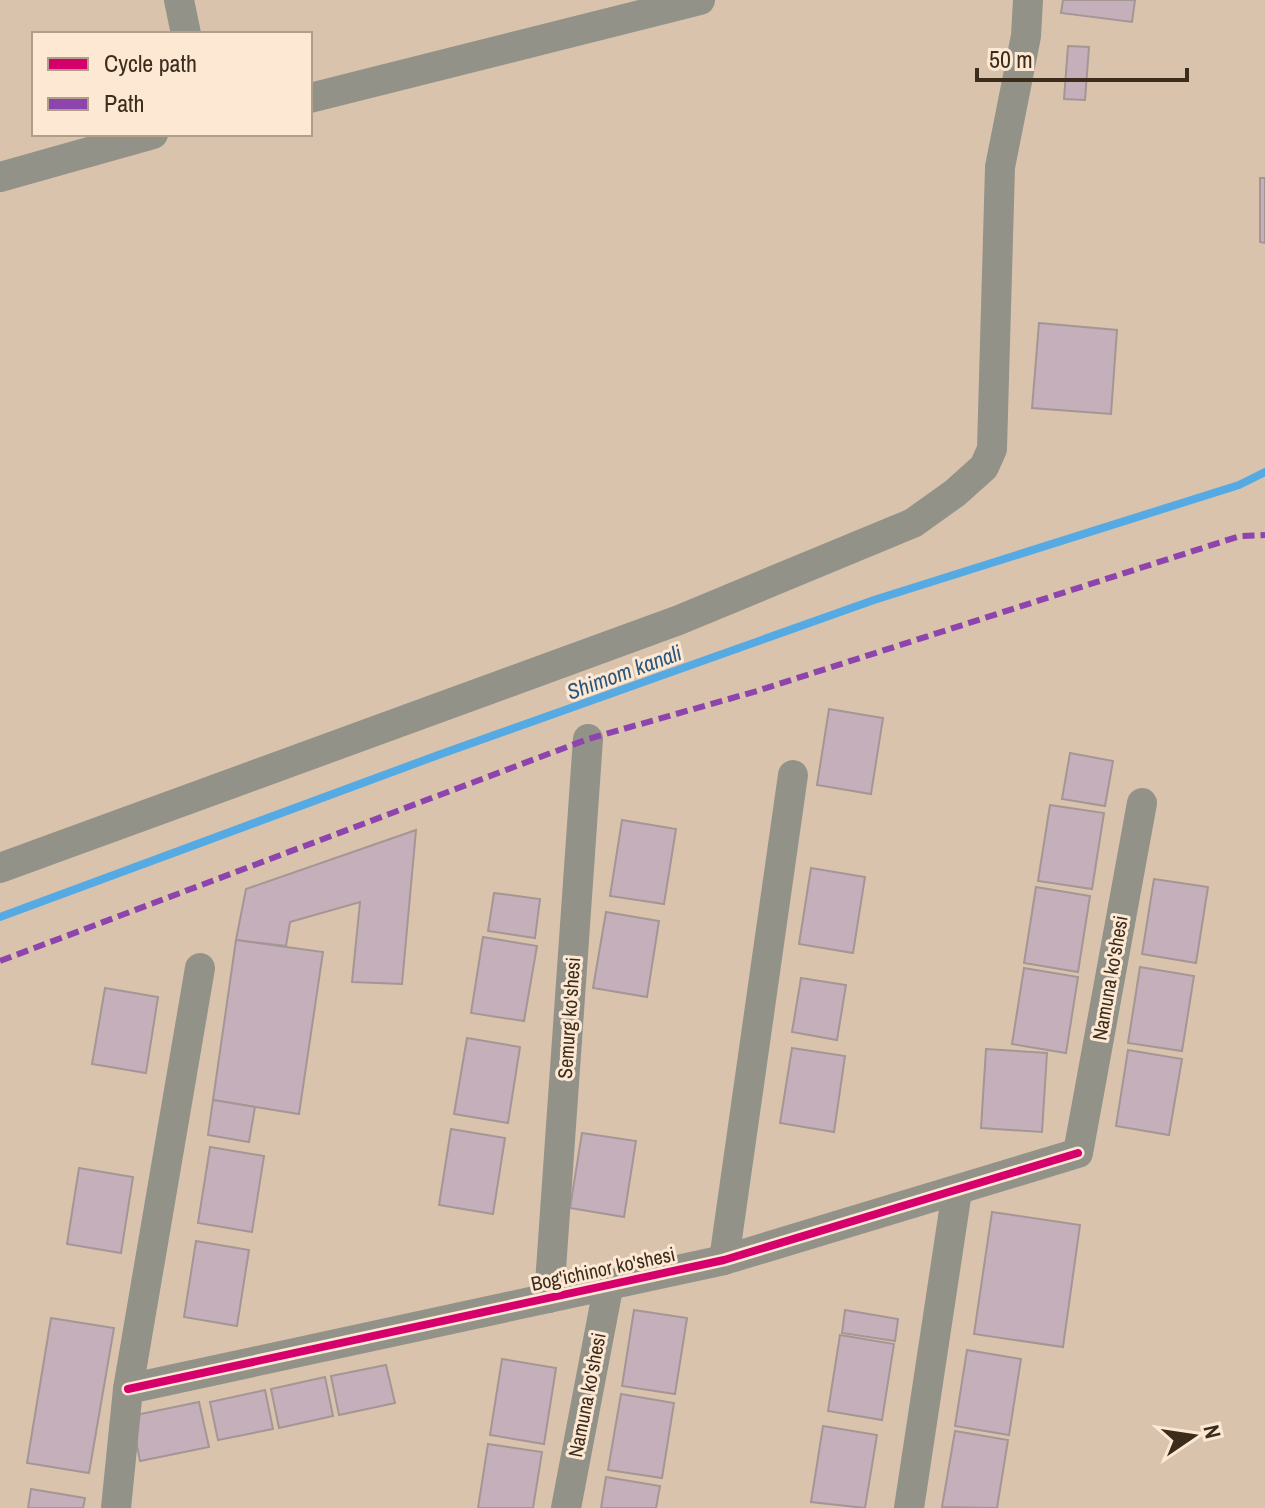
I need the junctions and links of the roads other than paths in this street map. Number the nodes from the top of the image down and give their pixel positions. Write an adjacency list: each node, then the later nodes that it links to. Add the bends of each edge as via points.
1 (179, 0): 4 (street)
2 (700, 0): 5 (street)
3 (1028, 0): 11 (street, via 1000,167 992,449 984,467 955,493 913,523 679,620)
4 (186, 32)
5 (312, 97)
6 (146, 136): 7 (street)
7 (0, 177)
8 (588, 739): 17 (street, Semurg ko'shesi)
9 (793, 775): 15 (street)
10 (1142, 803): 13 (street, Namuna ko'shesi)
11 (0, 868)
12 (200, 968): 18 (street)
13 (1078, 1153): 14 (street, Bog'ichinor ko'shesi)
14 (957, 1191): 15 (street, Bog'ichinor ko'shesi); 21 (street)
15 (724, 1260): 16 (street, Bog'ichinor ko'shesi)
16 (609, 1283): 17 (street, Bog'ichinor ko'shesi); 20 (street, Namuna ko'shesi)
17 (549, 1298): 18 (street, Bog'ichinor ko'shesi)
18 (128, 1389): 19 (street)
19 (116, 1508)
20 (566, 1508)
21 (909, 1508)

